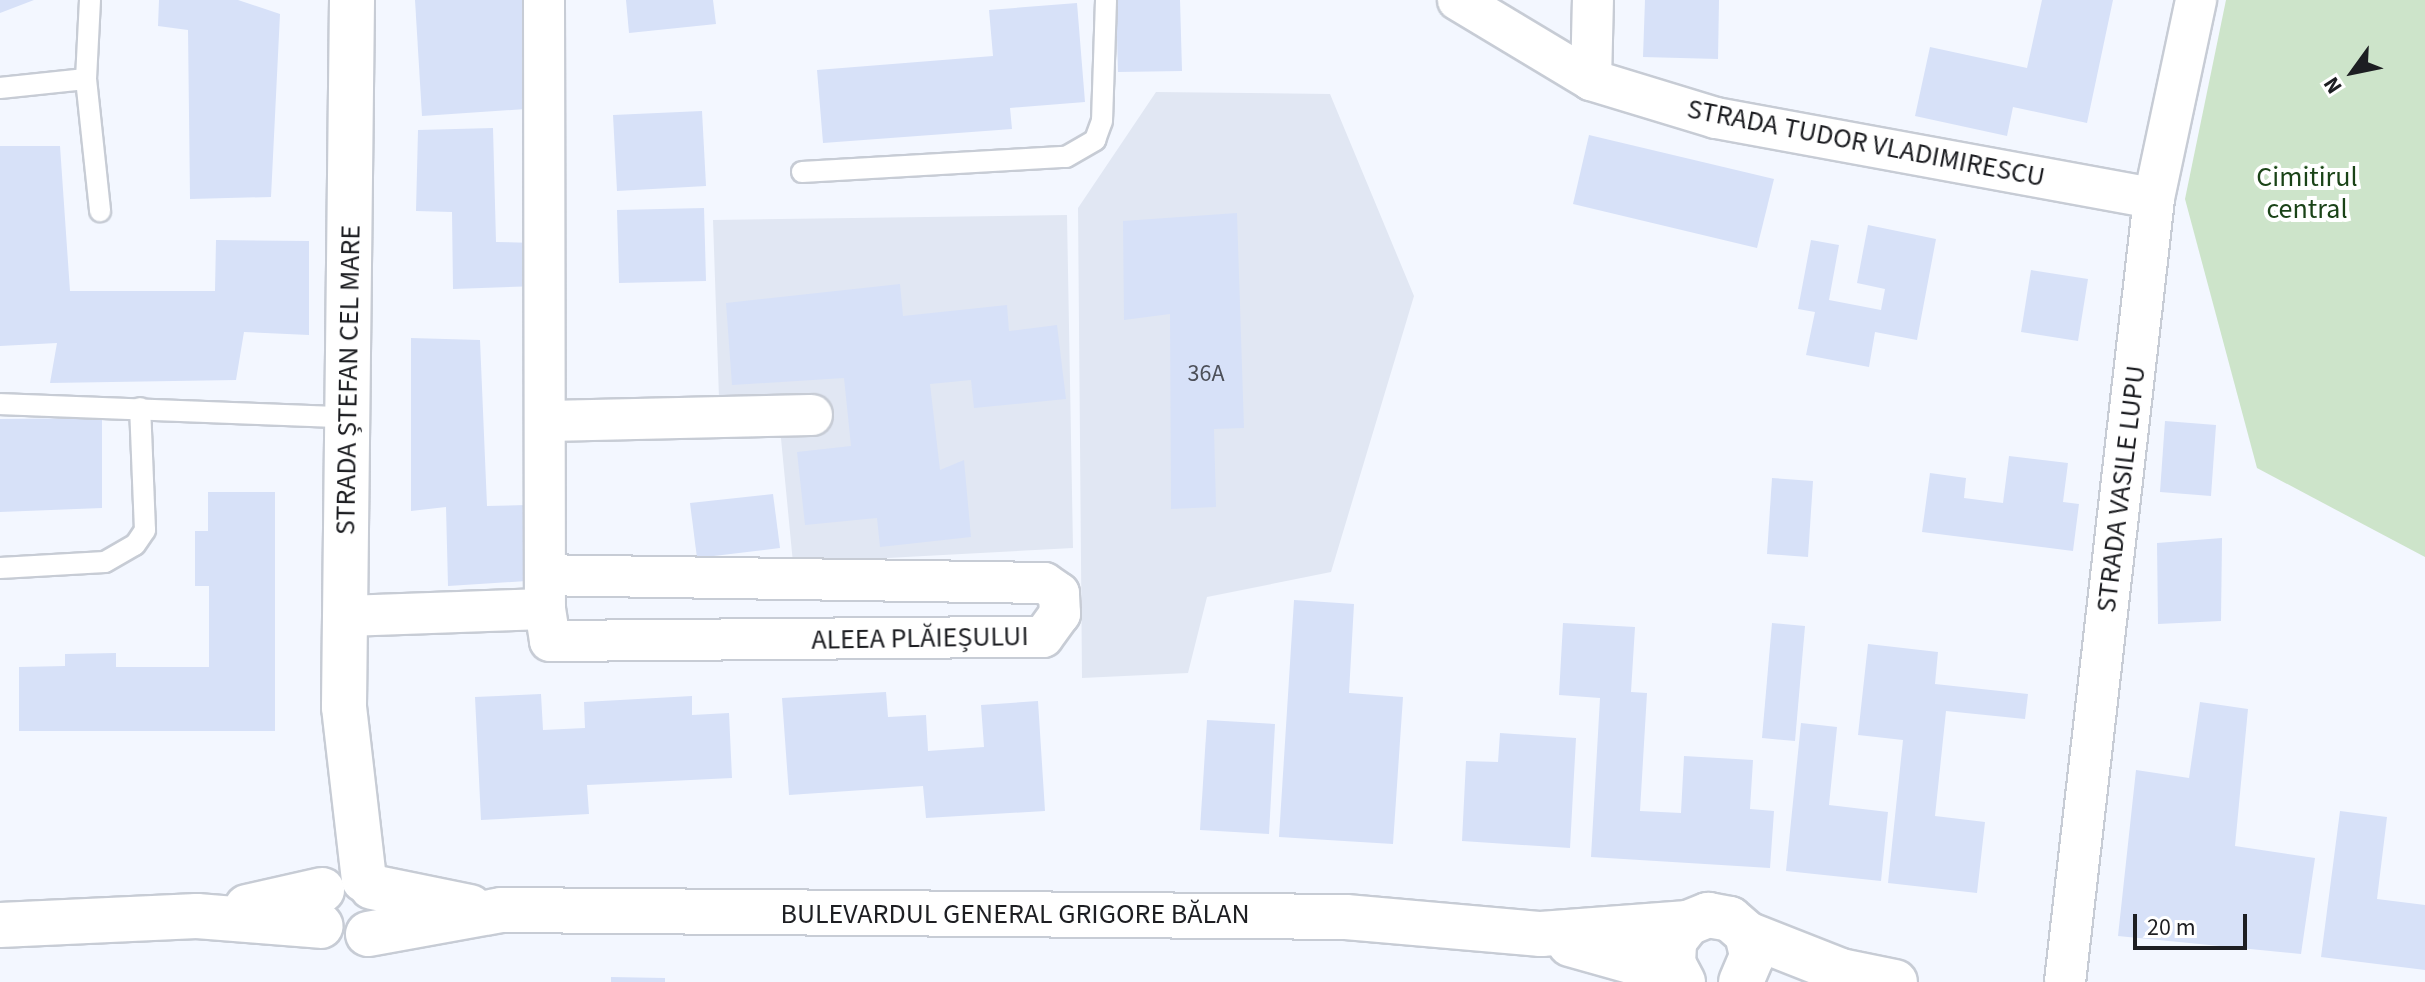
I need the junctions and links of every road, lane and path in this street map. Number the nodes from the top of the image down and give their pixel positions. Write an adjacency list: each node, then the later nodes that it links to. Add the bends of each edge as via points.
1 (90, 0): 8 (lane)
2 (352, 0): 17 (street, STRADA ȘTEFAN CEL MARE)
3 (544, 0): 18 (street, ALEEA PLĂIEȘULUI)
4 (1106, 0): 11 (lane, via 1102,121 1095,140 1066,157)
5 (1458, 0): 9 (street, STRADA TUDOR VLADIMIRESCU)
6 (1593, 0): 9 (street)
7 (2196, 0): 12 (street, STRADA VASILE LUPU)
8 (86, 79): 10 (lane); 13 (lane)
9 (1591, 80): 12 (street, STRADA TUDOR VLADIMIRESCU, via 1794,135)
10 (0, 88)
11 (802, 172)
12 (2154, 198): 33 (street, STRADA VASILE LUPU)
13 (100, 211)
14 (0, 404): 15 (lane)
15 (140, 408): 17 (lane); 19 (lane, via 145,530 135,545 105,562)
16 (812, 415): 18 (street)
17 (346, 417): 21 (street, STRADA ȘTEFAN CEL MARE)
18 (547, 421): 20 (street, ALEEA PLĂIEȘULUI)
19 (0, 568)
20 (546, 592): 20 (street, ALEEA PLĂIEȘULUI, via 546,636 558,642 1043,637 1060,614 1059,593 1044,583); 21 (street, ALEEA PLĂIEȘULUI)
21 (345, 616): 22 (street, STRADA ȘTEFAN CEL MARE)
22 (342, 893): 23 (street, BULEVARDUL GENERAL GRIGORE BĂLAN); 25 (street, BULEVARDUL GENERAL GRIGORE BĂLAN, via 197,916); 26 (street, STRADA ȘTEFAN CEL MARE, via 381,917)
23 (488, 911): 26 (street, BULEVARDUL GENERAL GRIGORE BĂLAN); 27 (street, BULEVARDUL GENERAL GRIGORE BĂLAN, via 1346,917)
24 (1688, 923): 27 (street, BULEVARDUL GENERAL GRIGORE BĂLAN); 28 (street, BULEVARDUL GENERAL GRIGORE BĂLAN, via 1720,915); 30 (street, via 1672,952)
25 (0, 925)
26 (368, 934)
27 (1541, 934): 30 (street, BULEVARDUL GENERAL GRIGORE BĂLAN)
28 (1747, 934): 29 (street); 31 (street, via 1752,956)
29 (1841, 971): 31 (street); 32 (street)
30 (1680, 978)
31 (1743, 980)
32 (1895, 982)
33 (2065, 982)

